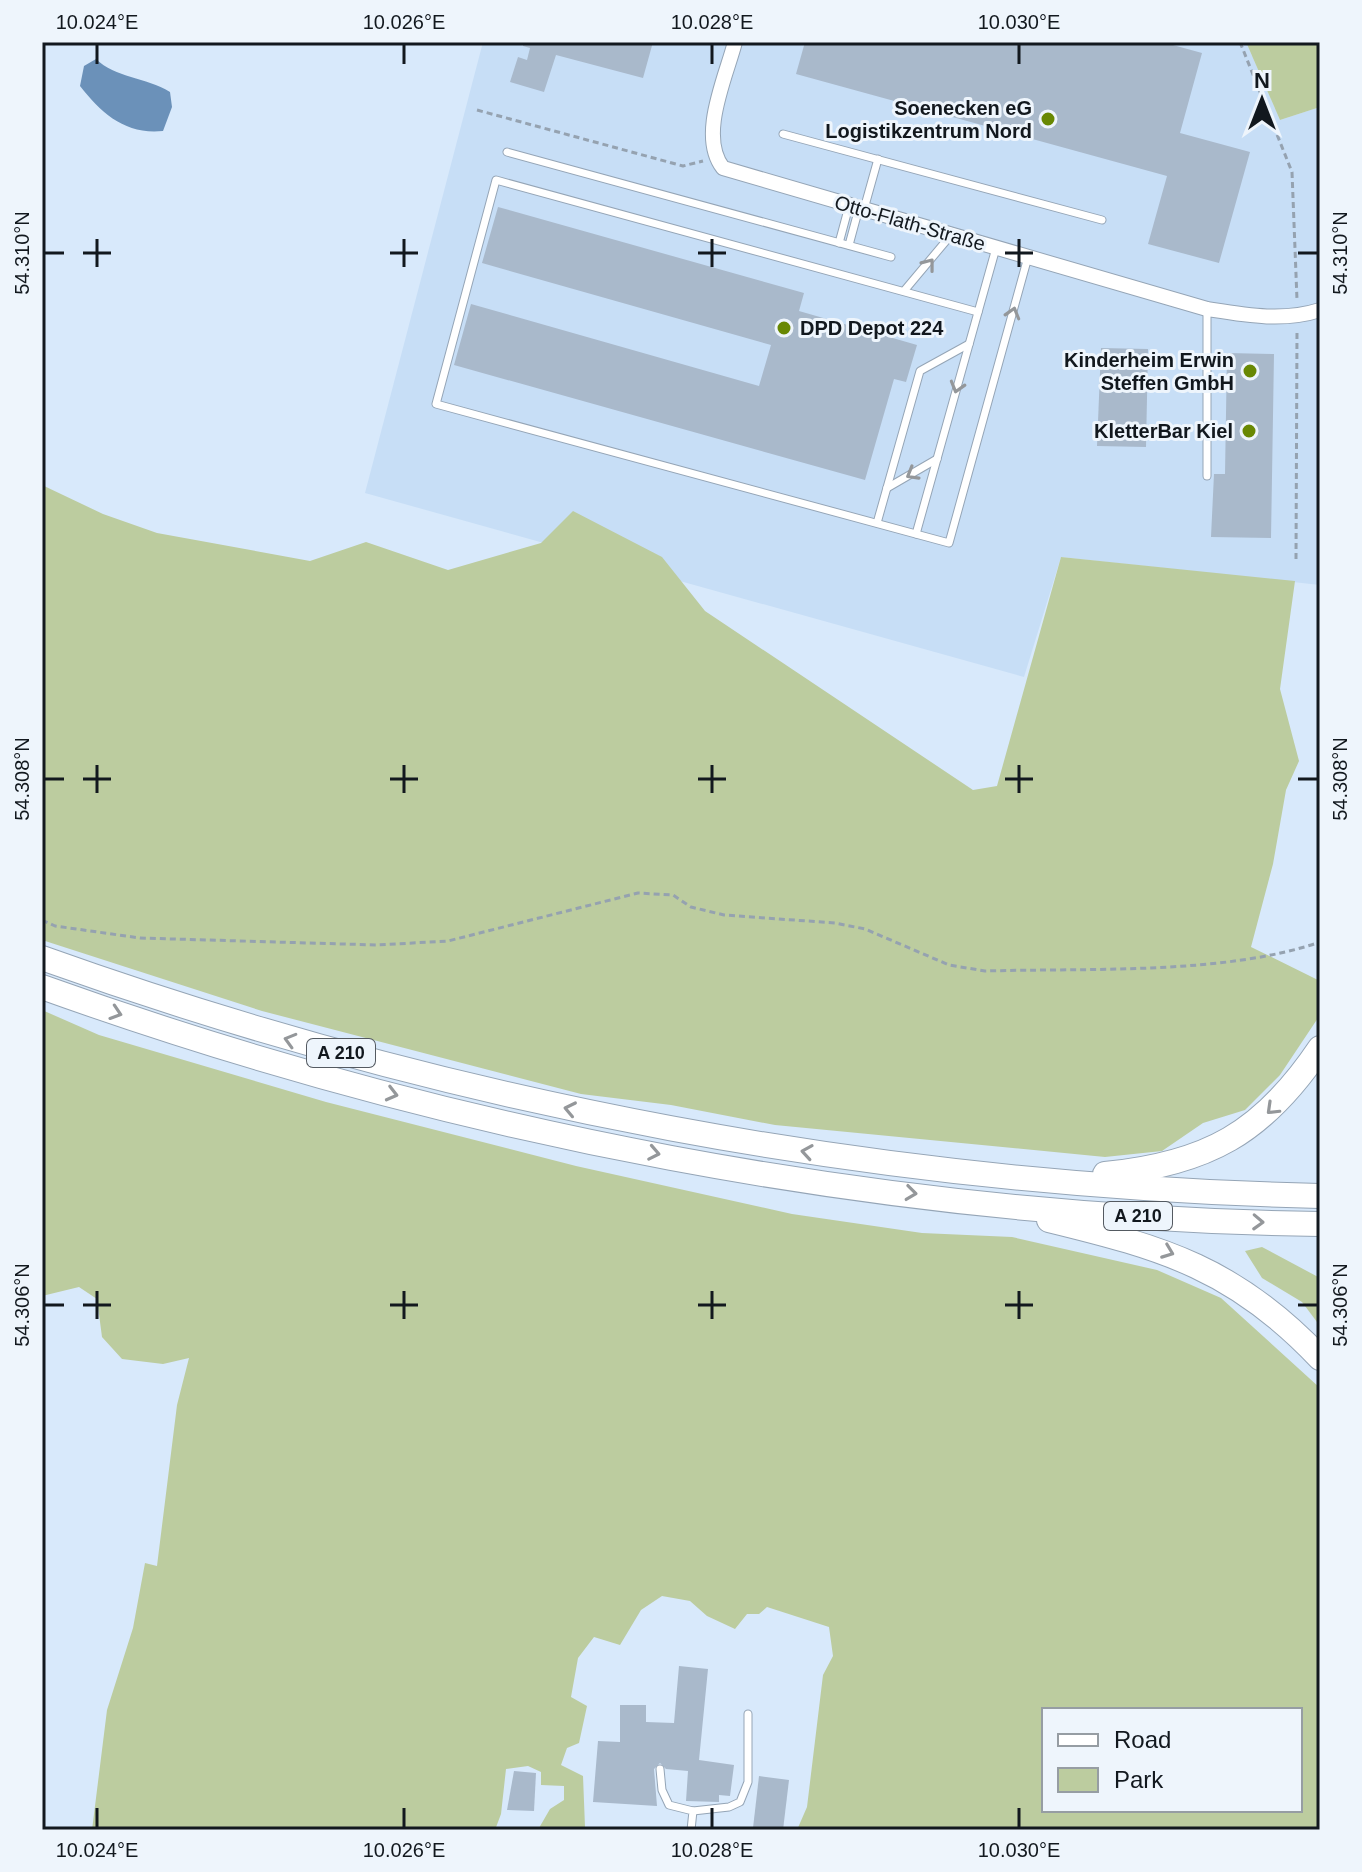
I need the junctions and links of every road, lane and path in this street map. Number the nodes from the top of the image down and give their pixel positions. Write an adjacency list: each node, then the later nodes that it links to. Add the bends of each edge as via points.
1 (735, 42): 6 (street, via 716,114)
2 (1240, 42): 20 (path, via 1292,172)
3 (477, 110): 6 (path, via 683,166)
4 (783, 134): 7 (lane)
5 (507, 152): 11 (lane)
6 (715, 157): 8 (street, Otto-Flath-Straße, via 723,168 745,177)
7 (878, 159): 8 (lane); 9 (lane)
8 (857, 208): 10 (street, Otto-Flath-Straße); 11 (lane); 12 (lane)
9 (1102, 220)
10 (951, 235): 13 (street, Otto-Flath-Straße); 16 (lane, one-way to 10)
11 (839, 243): 12 (lane)
12 (849, 245): 14 (lane)
13 (996, 248): 15 (street, Otto-Flath-Straße); 19 (lane)
14 (891, 257)
15 (1028, 257): 17 (street, Otto-Flath-Straße); 26 (lane, one-way to 15, via 949,543)
16 (904, 291): 19 (lane); 25 (lane, via 496,180 436,404)
17 (1207, 309): 20 (street, Otto-Flath-Straße); 23 (lane)
18 (1320, 310): 20 (street, Otto-Flath-Straße)
19 (978, 312): 21 (lane)
20 (1297, 316): 27 (path)
21 (969, 344): 22 (lane, one-way to 22); 24 (lane, via 920,371)
22 (937, 459): 24 (lane, one-way to 24); 26 (lane)
23 (1207, 476)
24 (887, 488): 25 (lane)
25 (877, 523): 26 (lane)
26 (916, 534)
27 (1296, 559)
28 (42, 920): 29 (path, via 140,938 377,945 448,941 638,893 673,895 691,907 724,915 865,929 949,965 985,971 1213,962 1286,954)
29 (1320, 942)
30 (42, 958): 33 (highway, A 210, one-way to 30, via 854,1160 521,1099 289,1039)
31 (42, 987): 35 (highway, A 210, one-way to 35, via 274,1062 497,1120 745,1170)
32 (1320, 1048): 33 (highway, one-way to 33, via 1278,1104 1220,1147 1159,1168)
33 (1023, 1179): 34 (highway, A 210)
34 (1320, 1196)
35 (957, 1198): 36 (highway, A 210, one-way to 36, via 1137,1216); 37 (highway, one-way to 37, via 1147,1244 1198,1264 1252,1296)
36 (1320, 1224)
37 (1320, 1358)
38 (748, 1714): 40 (lane, via 748,1782 740,1802)
39 (660, 1769): 40 (lane, via 669,1805)
40 (693, 1811): 41 (lane)
41 (691, 1830)

